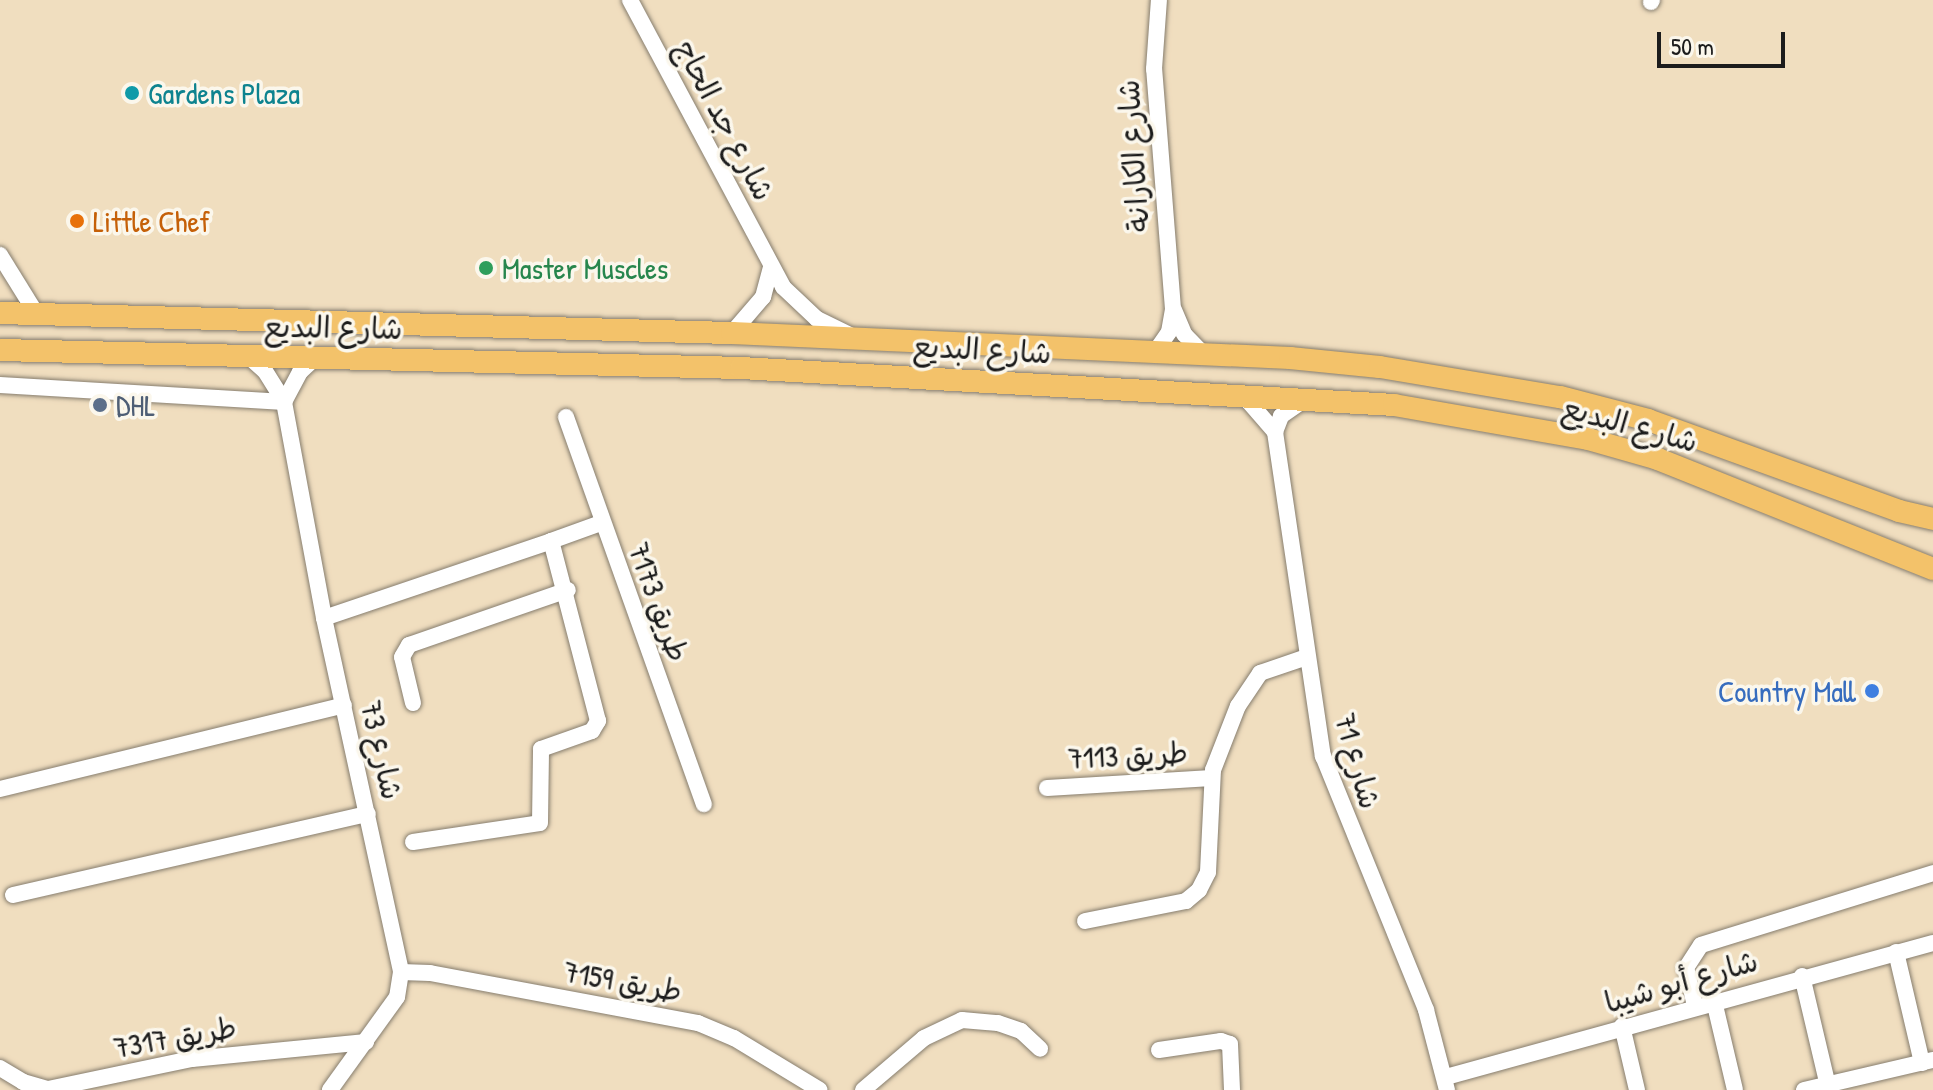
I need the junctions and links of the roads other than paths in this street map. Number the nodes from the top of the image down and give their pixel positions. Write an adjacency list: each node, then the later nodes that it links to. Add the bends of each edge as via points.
1 (630, 0): 4 (street, شارع جد الحاج)
2 (1159, 0): 5 (street, شارع الكارانة, via 1154,69)
3 (0, 255): 7 (street)
4 (771, 267): 8 (street, via 763,297); 9 (street, شارع جد الحاج, via 798,305)
5 (1173, 309): 11 (street, شارع الكارانة, via 1169,332); 12 (street, شارع الكارانة, via 1184,334)
6 (0, 313): 7 (main road, شارع البديع)
7 (36, 313): 8 (main road, شارع البديع)
8 (732, 333): 9 (main road, شارع البديع)
9 (859, 338): 11 (main road, شارع البديع)
10 (0, 350): 13 (main road, شارع البديع)
11 (1155, 352): 12 (main road, شارع البديع)
12 (1203, 354): 21 (main road, شارع البديع, via 1380,367 1560,397 1648,420)
13 (247, 355): 14 (main road, شارع البديع); 18 (street, شارع 73, via 273,381)
14 (316, 357): 16 (main road, شارع البديع, via 756,368); 18 (street, via 300,372)
15 (0, 385): 18 (street)
16 (1241, 393): 17 (main road, شارع البديع); 20 (street)
17 (1308, 397): 20 (street, via 1281,416); 24 (main road, شارع البديع, via 1460,414 1588,439 1725,483)
18 (284, 402): 26 (street, شارع 73)
19 (566, 417): 22 (street, طريق 7173)
20 (1275, 432): 27 (street, شارع 71)
21 (1933, 519)
22 (601, 523): 23 (street); 33 (street, طريق 7173)
23 (551, 541): 25 (street); 26 (street)
24 (1933, 569)
25 (568, 590): 28 (street, via 409,645 402,657); 35 (street, via 598,721 592,731 541,749 540,823)
26 (324, 618): 29 (street, شارع 73)
27 (1304, 658): 30 (street, طريق 7113, via 1260,673 1249,685); 52 (street, شارع 71, via 1323,756 1342,816 1426,1010)
28 (413, 703)
29 (344, 705): 32 (street); 34 (street, شارع 73)
30 (1212, 778): 31 (street, طريق 7113); 38 (street, طريق 7113, via 1208,872 1199,890 1186,901)
31 (1047, 788)
32 (0, 789)
33 (704, 804)
34 (368, 814): 37 (street); 41 (street, شارع 73)
35 (413, 842)
36 (1933, 873): 44 (street, via 1701,945 1686,968)
37 (13, 895)
38 (1085, 921)
39 (1933, 943): 40 (street, شارع أبو شيبا)
40 (1896, 952): 42 (street, شارع أبو شيبا); 49 (street)
41 (401, 972): 46 (street, via 397,997); 55 (street, طريق 7159, via 698,1023 734,1038)
42 (1802, 976): 43 (street, شارع أبو شيبا); 53 (street)
43 (1714, 1001): 44 (street, شارع أبو شيبا); 59 (street)
44 (1695, 1006): 45 (street, شارع أبو شيبا)
45 (1622, 1026): 52 (street, شارع أبو شيبا); 58 (street)
46 (366, 1042): 50 (street, طريق 7317, via 192,1059 48,1089); 54 (street)
47 (1040, 1049): 56 (street, via 1021,1031 962,1020 924,1038)
48 (1159, 1050): 57 (street, via 1230,1044)
49 (1928, 1062): 51 (street)
50 (0, 1068)
51 (1884, 1072): 53 (street); 61 (street)
52 (1446, 1084)
53 (1828, 1087): 60 (street)
54 (330, 1090)
55 (820, 1090)
56 (863, 1090)
57 (1232, 1090)
58 (1637, 1090)
59 (1735, 1090)
60 (1804, 1090)
61 (1888, 1090)

